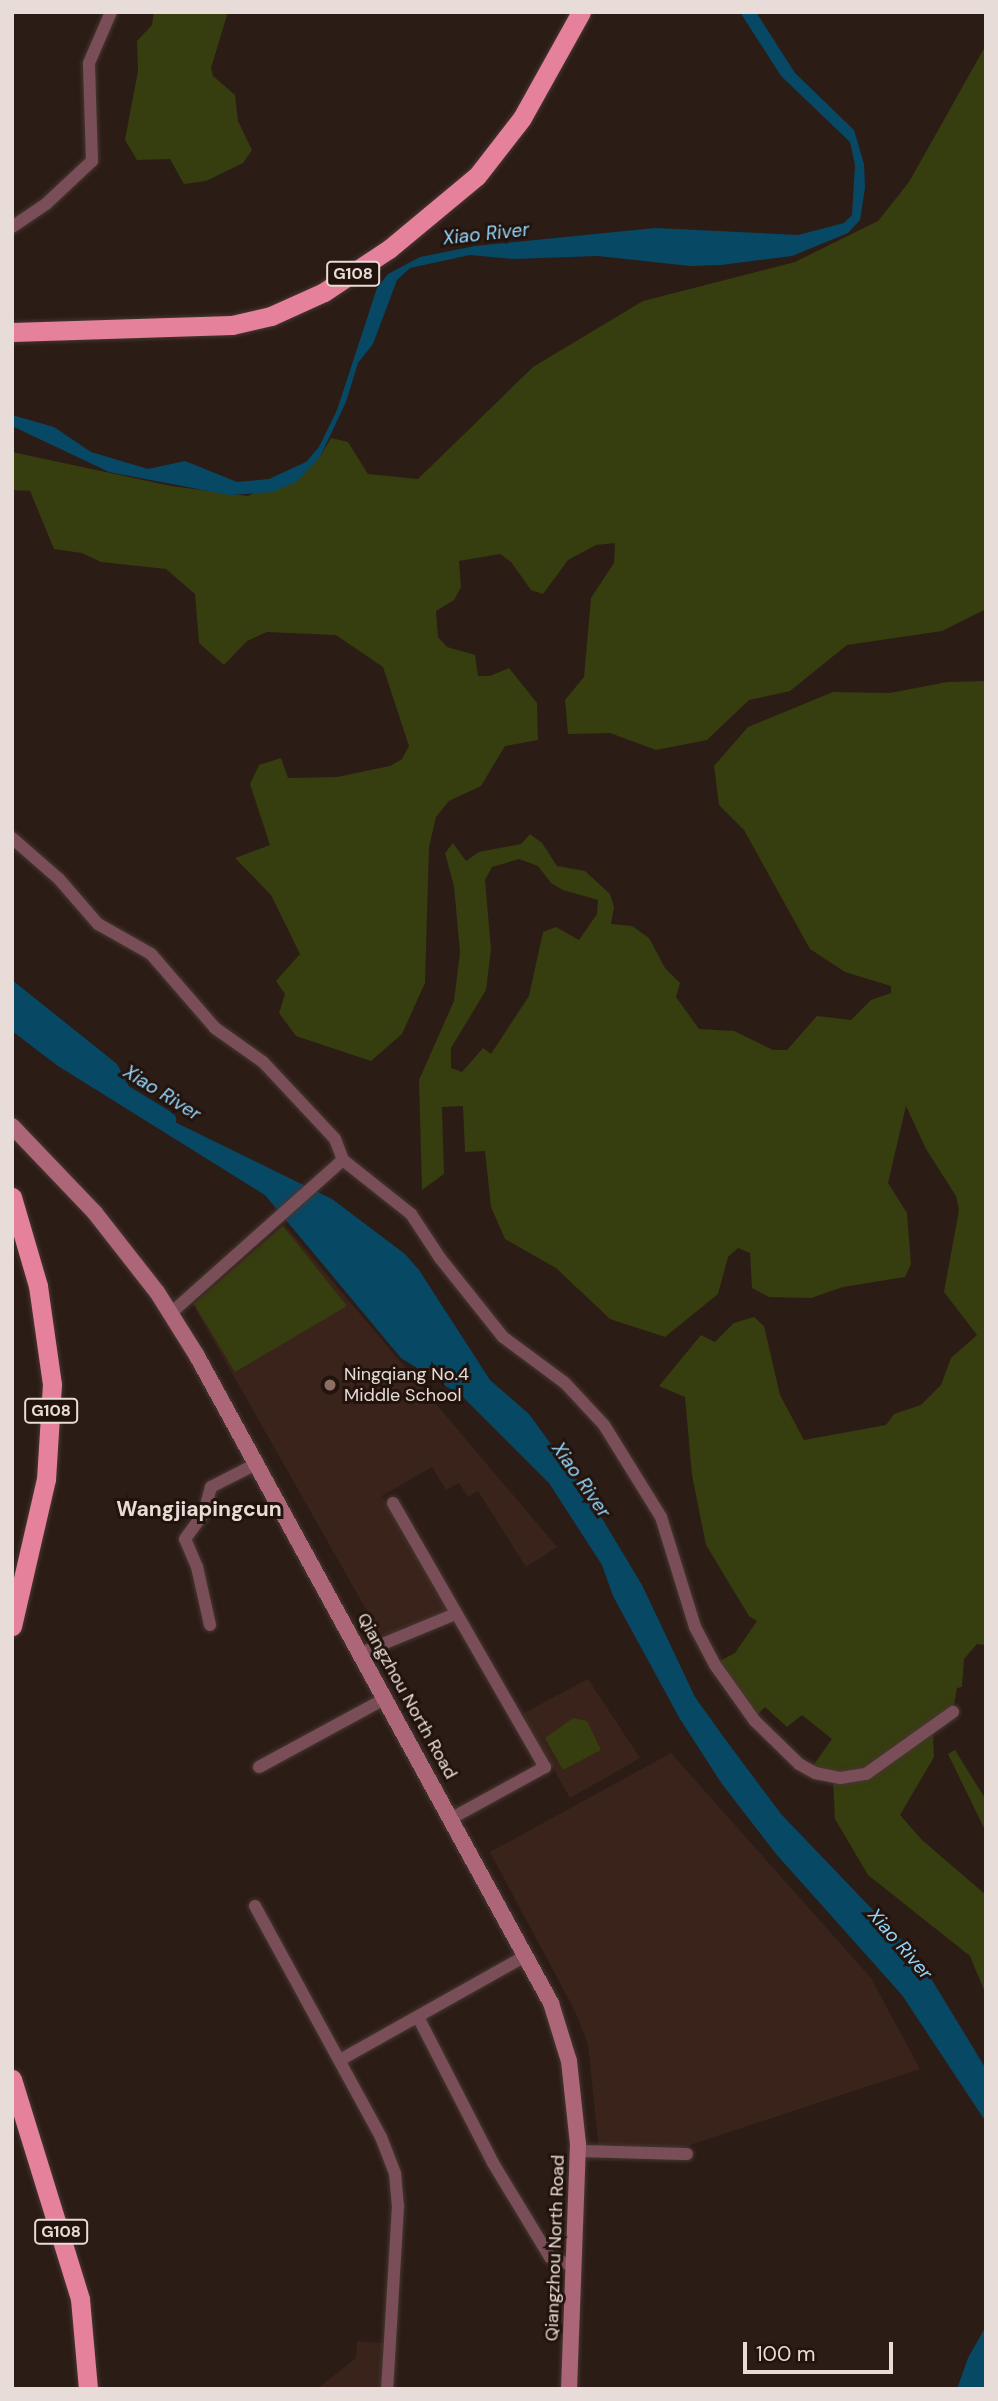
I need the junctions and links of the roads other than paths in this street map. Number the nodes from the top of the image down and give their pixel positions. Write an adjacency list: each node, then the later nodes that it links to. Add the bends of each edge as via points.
1 (111, 12): 3 (street, via 89,63 92,161 46,204)
2 (581, 12): 4 (highway, G108, via 522,118 477,176 389,249 324,292 271,316 218,327)
3 (12, 227)
4 (12, 332)
5 (12, 838): 7 (street, via 59,879 98,924 151,954 215,1028 263,1062 335,1139)
6 (12, 1125): 9 (main road, Qiangzhou North Road, via 66,1178)
7 (339, 1163): 9 (street); 17 (street, via 411,1214 503,1337 565,1383 604,1425 661,1517 695,1627 715,1665 755,1720 799,1764 840,1778 866,1774)
8 (12, 1197): 14 (highway, G108, via 38,1286 52,1384 46,1479)
9 (171, 1313): 10 (main road, Qiangzhou North Road)
10 (258, 1463): 13 (street, via 211,1488 204,1513 185,1539 197,1567); 15 (main road, Qiangzhou North Road)
11 (393, 1503): 12 (street)
12 (455, 1614): 15 (street); 19 (street, via 545,1767)
13 (210, 1625)
14 (12, 1626)
15 (361, 1653): 16 (main road, Qiangzhou North Road)
16 (386, 1698): 18 (street); 19 (main road, Qiangzhou North Road)
17 (953, 1712)
18 (259, 1767)
19 (452, 1818): 21 (main road, Qiangzhou North Road)
20 (255, 1906): 23 (street)
21 (527, 1955): 22 (street); 25 (main road, Qiangzhou North Road, via 566,2046)
22 (418, 2017): 23 (street); 27 (street, via 493,2163 550,2257)
23 (340, 2060): 30 (street, via 381,2137 398,2188)
24 (12, 2079): 29 (highway, G108, via 80,2299)
25 (578, 2151): 26 (street); 27 (main road, Qiangzhou North Road)
26 (687, 2154)
27 (574, 2266): 28 (main road, Qiangzhou North Road)
28 (570, 2356): 31 (main road, Qiangzhou North Road); 32 (main road, Qiangzhou North Road)
29 (88, 2389)
30 (387, 2389)
31 (564, 2389)
32 (569, 2389)

